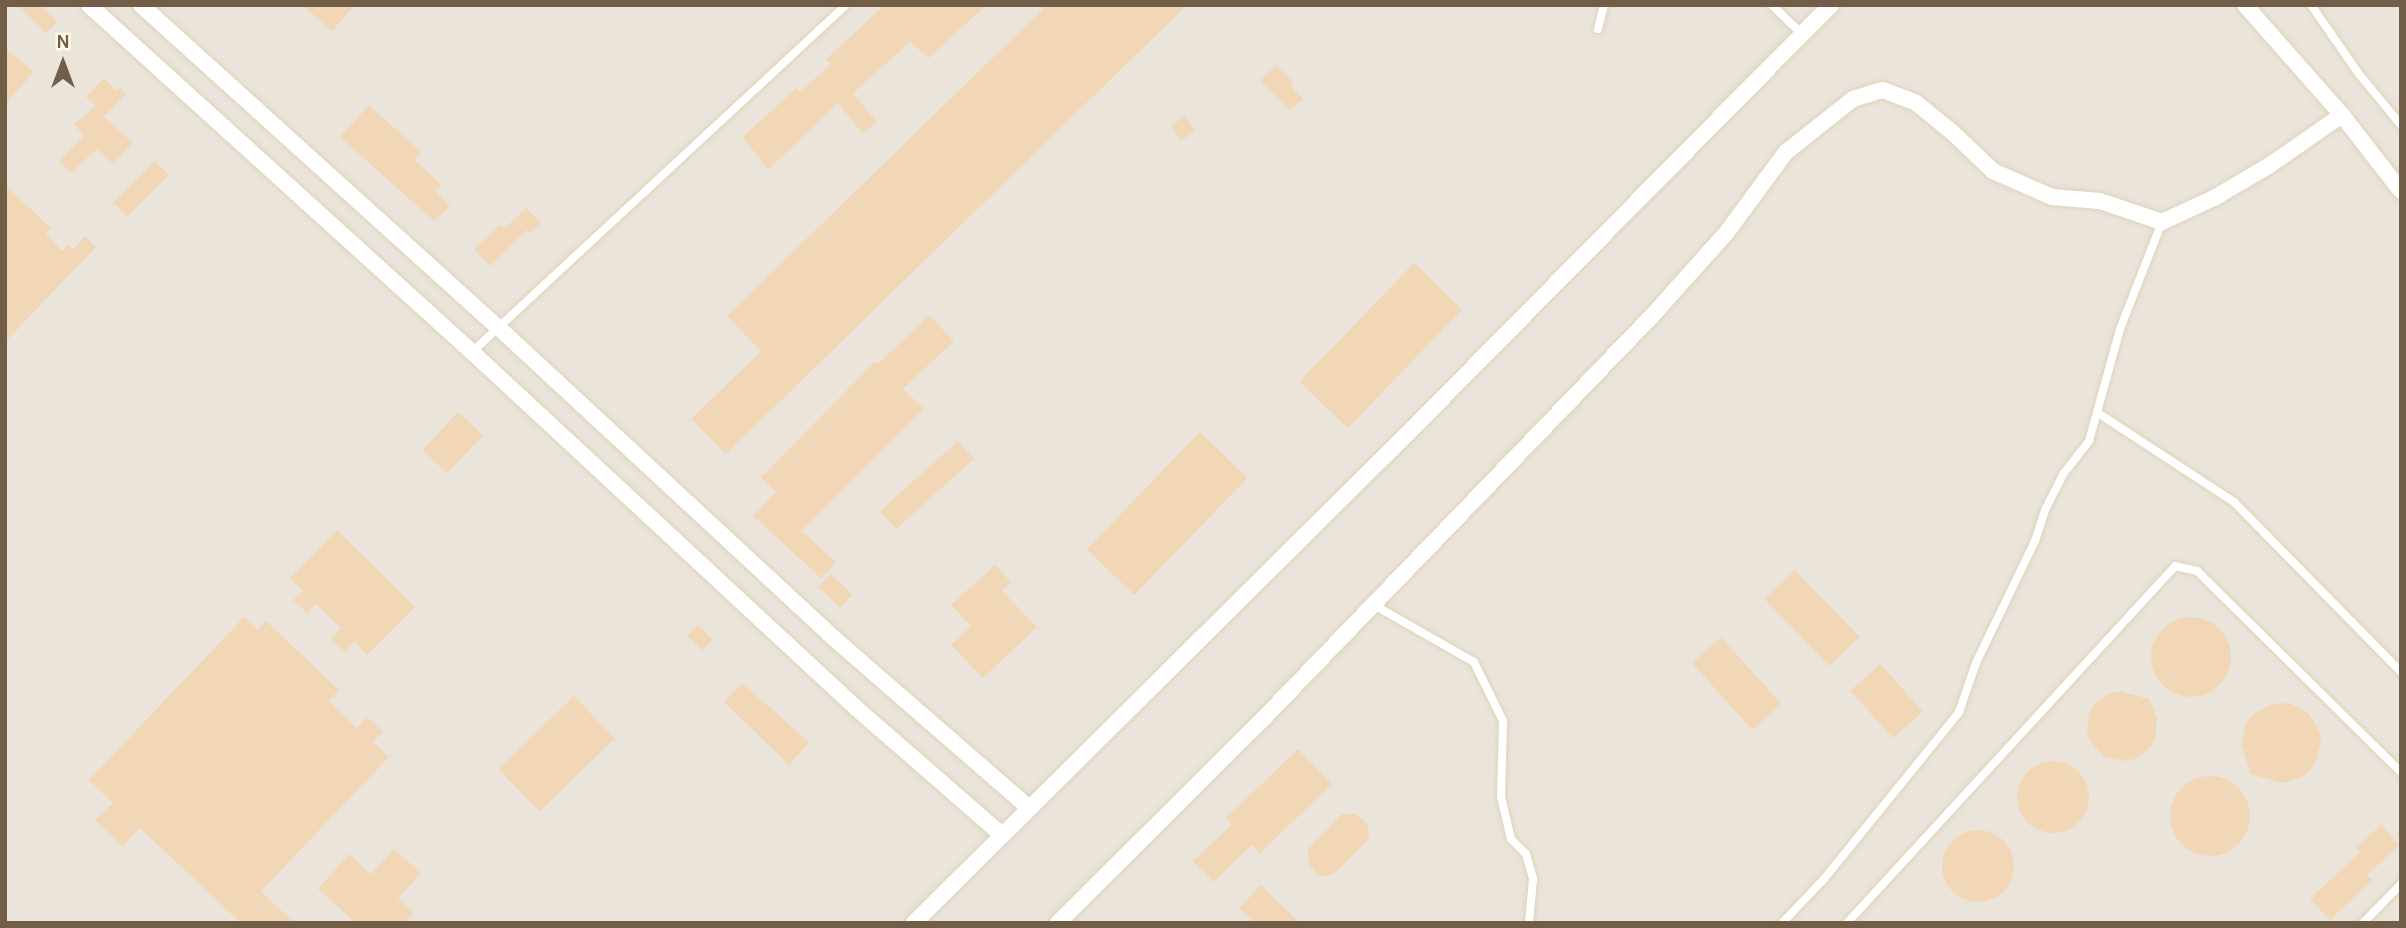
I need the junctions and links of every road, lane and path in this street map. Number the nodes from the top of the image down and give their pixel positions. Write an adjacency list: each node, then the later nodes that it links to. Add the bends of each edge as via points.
1 (89, 5): 16 (street)
2 (141, 5): 15 (street)
3 (846, 5): 15 (lane)
4 (1604, 5): 9 (lane)
5 (1772, 5): 10 (lane)
6 (1831, 5): 10 (street)
7 (2245, 5): 11 (street)
8 (2311, 5): 12 (lane)
9 (1598, 29)
10 (1801, 33): 21 (street, via 1430,411)
11 (2342, 115): 13 (street); 14 (street, via 2259,172)
12 (2401, 125)
13 (2401, 191)
14 (2162, 222): 17 (lane, via 2120,329); 18 (street, via 2100,201 2052,197 1993,171 1915,103 1883,90 1853,99 1786,152 1715,247)
15 (499, 328): 16 (lane); 21 (street, via 838,643)
16 (472, 352): 22 (street, via 856,708)
17 (2098, 413): 19 (lane, via 2234,502); 27 (lane, via 2090,441 2064,473 2046,508 2035,541 1976,663 1959,712 1824,879)
18 (1374, 605): 25 (street); 26 (lane, via 1474,662 1503,721 1501,797 1511,839 1526,854 1533,879)
19 (2401, 672)
20 (2401, 772): 28 (lane, via 2197,571 2175,566)
21 (1029, 808): 22 (street)
22 (1001, 834): 24 (street)
23 (2401, 884): 29 (lane)
24 (914, 923)
25 (1058, 923)
26 (1529, 923)
27 (1782, 923)
28 (1847, 923)
29 (2363, 923)

